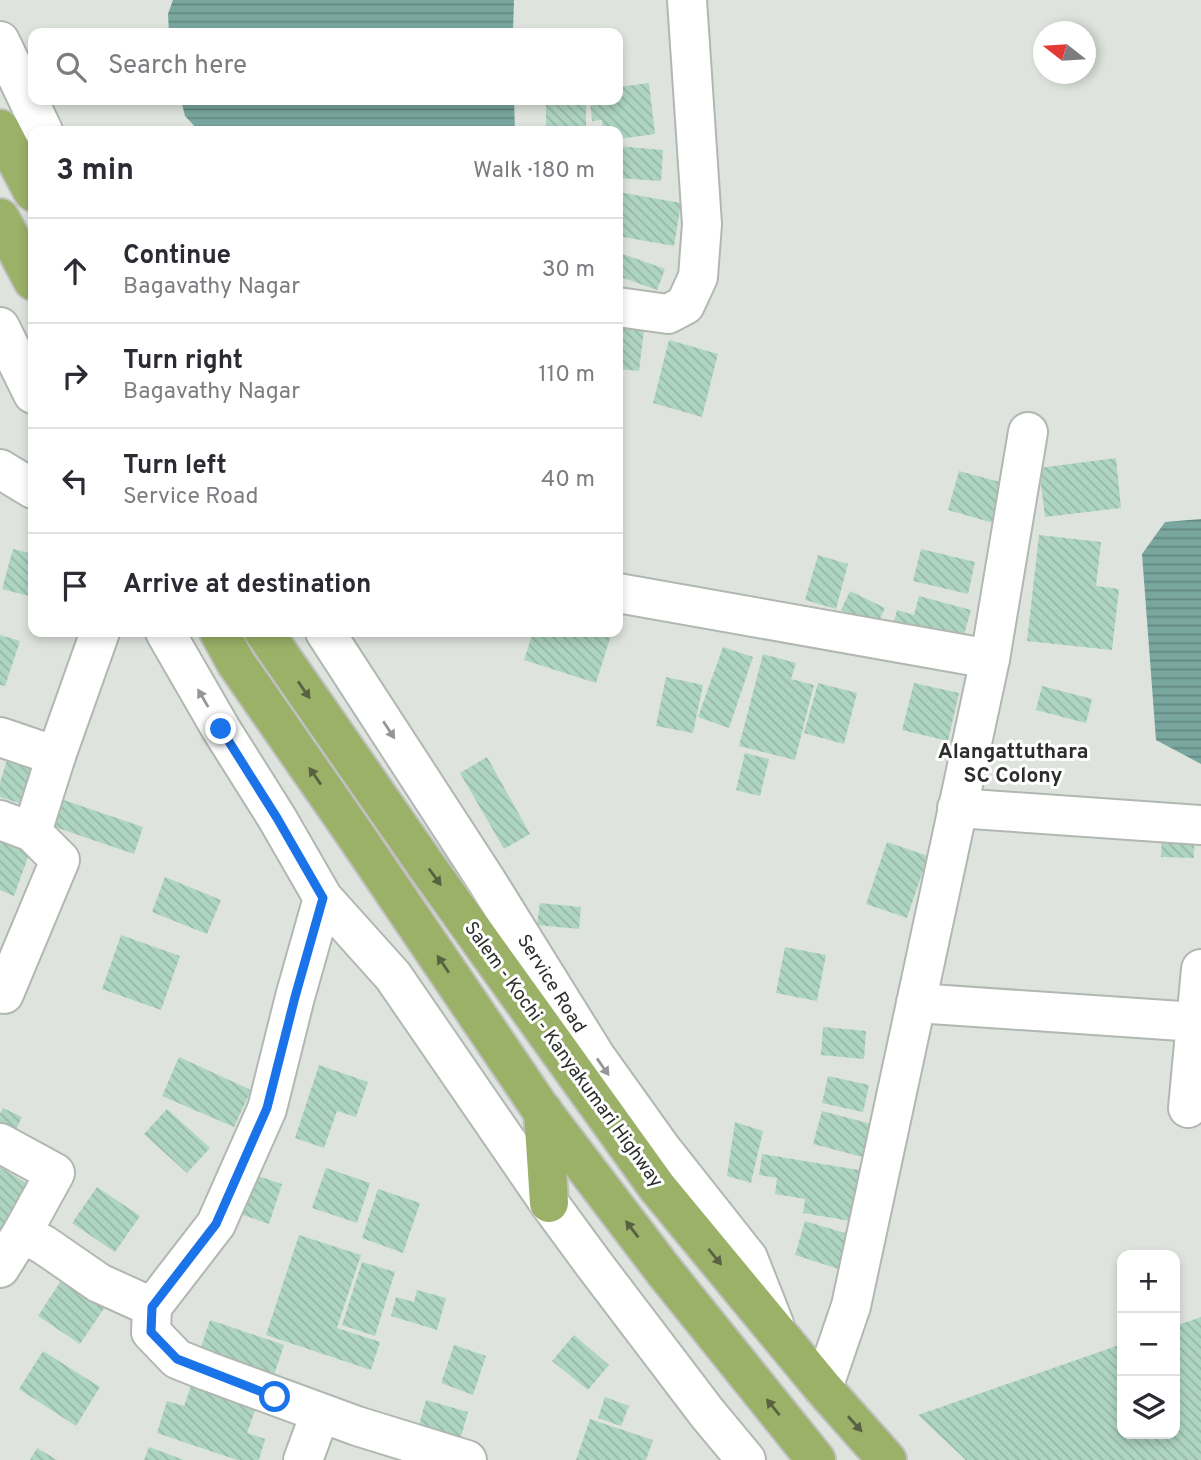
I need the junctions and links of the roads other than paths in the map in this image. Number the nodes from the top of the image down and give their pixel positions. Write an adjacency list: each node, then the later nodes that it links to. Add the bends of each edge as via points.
1 (687, 0): 10 (street, via 702,224 698,277 685,305 668,314)
2 (0, 41): 3 (street)
3 (28, 100)
4 (31, 105): 5 (street)
5 (41, 126)
6 (0, 129): 7 (highway)
7 (28, 182)
8 (0, 218): 9 (highway)
9 (28, 271)
10 (623, 308)
11 (0, 327): 12 (street)
12 (28, 384)
13 (1028, 432): 22 (street)
14 (0, 469): 15 (street)
15 (28, 486)
16 (623, 594): 22 (street)
17 (98, 637): 24 (street)
18 (168, 637): 28 (street, one-way to 18)
19 (222, 637): 34 (highway, one-way to 19)
20 (267, 637): 42 (highway, Salem - Kochi - Kanyakumari Highway, one-way to 42, via 657,1187)
21 (328, 637): 42 (street, Service Road, one-way to 42, via 596,1057 748,1258)
22 (990, 660): 25 (street)
23 (0, 737): 24 (street)
24 (56, 756): 27 (street)
25 (957, 808): 26 (street); 32 (street)
26 (1201, 825)
27 (16, 826): 31 (street, via 60,860)
28 (323, 898): 30 (street); 41 (street, via 267,1108 216,1224)
29 (1201, 969): 33 (street)
30 (393, 976): 34 (street); 38 (street)
31 (4, 994)
32 (916, 1003): 33 (street); 43 (street, via 851,1306)
33 (1196, 1022): 35 (street)
34 (484, 1025): 36 (highway)
35 (1188, 1108)
36 (543, 1111): 38 (highway); 48 (highway, one-way to 36)
37 (0, 1143): 39 (street, via 55,1173)
38 (549, 1203): 47 (street)
39 (22, 1233): 40 (street); 41 (street, via 99,1283)
40 (0, 1268)
41 (152, 1307): 44 (street, via 151,1332 177,1359)
42 (777, 1333): 43 (highway, Salem - Kochi - Kanyakumari Highway)
43 (823, 1388): 49 (highway, Salem - Kochi - Kanyakumari Highway, one-way to 49)
44 (320, 1413): 45 (street); 46 (street)
45 (303, 1460)
46 (467, 1460)
47 (746, 1460)
48 (816, 1460)
49 (887, 1460)

